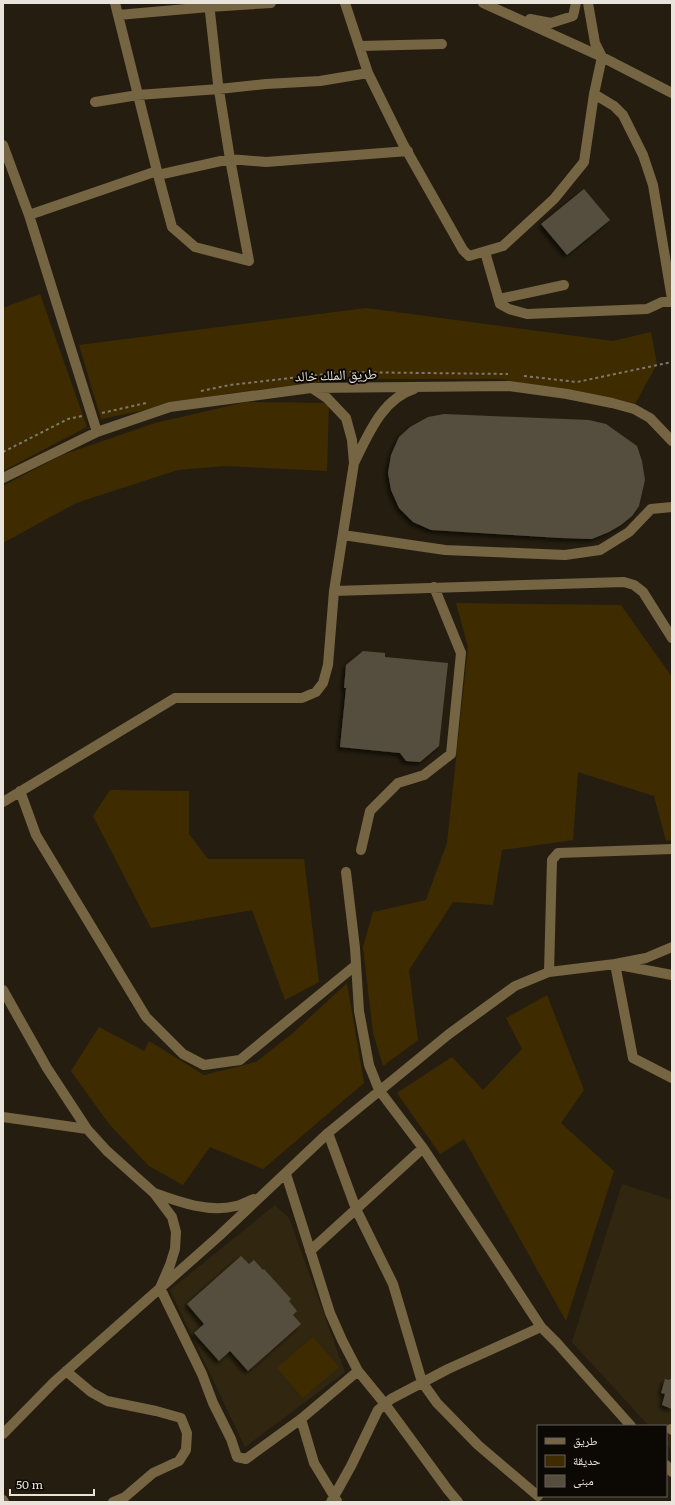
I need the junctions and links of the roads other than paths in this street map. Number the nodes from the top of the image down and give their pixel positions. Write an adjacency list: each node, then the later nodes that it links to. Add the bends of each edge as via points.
1 (115, 3): 8 (street)
2 (271, 3): 7 (street)
3 (345, 3): 11 (street)
4 (483, 3): 9 (street)
5 (576, 3): 9 (street, via 573,16 551,23)
6 (588, 3): 12 (street, via 595,43)
7 (209, 5): 8 (street); 14 (street)
8 (118, 15): 16 (street)
9 (513, 15): 12 (street)
10 (442, 44): 11 (street)
11 (360, 46): 13 (street)
12 (602, 57): 15 (street); 17 (street)
13 (368, 73): 14 (street, via 320,81); 20 (street)
14 (219, 89): 16 (street); 21 (street)
15 (672, 93)
16 (138, 94): 18 (street); 23 (street)
17 (594, 94): 25 (street, via 584,162 554,199 503,246); 28 (street, via 614,106 623,115 643,155 653,185)
18 (95, 102)
19 (3, 145): 22 (street)
20 (408, 151): 21 (street, via 266,162); 25 (street, via 463,250 469,256)
21 (230, 159): 23 (street); 23 (street, via 249,261 195,247 172,227)
22 (6, 161): 24 (street)
23 (157, 173): 24 (street)
24 (29, 214): 31 (street)
25 (485, 252): 27 (street)
26 (564, 285): 27 (street)
27 (499, 299): 28 (street, via 500,304 526,314 647,309)
28 (672, 300)
29 (446, 387): 30 (street, طريق الملك خالد); 32 (street, طريق الملك خالد, via 509,386 612,403 634,409 650,418); 33 (street, via 413,389 397,397 385,409 368,435)
30 (311, 388): 31 (street, طريق الملك خالد, via 170,407); 33 (street, via 327,398 346,418 352,440)
31 (98, 432): 34 (street, طريق الملك خالد)
32 (672, 441)
33 (354, 463): 36 (street)
34 (3, 478)
35 (672, 507): 36 (street, via 651,509 629,532 600,550 565,555 445,550)
36 (343, 535): 38 (street)
37 (434, 588): 38 (street); 39 (street, via 624,582 634,585 643,592); 43 (street, via 461,653 451,754 424,775 398,783 370,811)
38 (334, 591): 40 (street, via 328,665 323,683 316,692 302,698 175,698)
39 (672, 638)
40 (20, 791): 41 (street); 47 (street, via 36,835 146,1017 183,1054 204,1065 240,1060)
41 (3, 802)
42 (672, 849): 48 (street, via 558,853 552,860)
43 (361, 850)
44 (346, 872): 47 (street)
45 (672, 947): 46 (street, via 646,958)
46 (615, 964): 48 (street); 49 (street); 51 (street, via 633,1058)
47 (356, 965): 52 (street, via 359,1011 369,1065)
48 (549, 972): 52 (street, via 516,986 449,1034)
49 (672, 975)
50 (3, 990): 54 (street, via 47,1068)
51 (672, 1078)
52 (379, 1090): 55 (street); 56 (street)
53 (3, 1117): 54 (street)
54 (87, 1129): 58 (street, via 107,1151)
55 (328, 1133): 57 (street); 60 (street)
56 (423, 1148): 60 (street); 63 (street)
57 (286, 1174): 59 (street); 61 (street)
58 (154, 1193): 59 (street, via 183,1203 219,1209 237,1206); 62 (street, via 172,1218 176,1232 175,1249)
59 (260, 1196): 62 (street)
60 (356, 1209): 61 (street); 66 (street, via 393,1284)
61 (310, 1251): 65 (street, via 330,1313)
62 (160, 1288): 64 (street); 68 (street, via 202,1374 236,1456 246,1460)
63 (541, 1327): 66 (street); 69 (street)
64 (66, 1371): 70 (street); 73 (street, via 91,1392 107,1401 181,1418 187,1433 186,1450 179,1461 153,1472 124,1497)
65 (358, 1371): 67 (street); 68 (street)
66 (422, 1382): 67 (street); 71 (street, via 437,1403 478,1445)
67 (385, 1404): 72 (street, via 378,1410); 74 (street)
68 (301, 1419): 72 (street, via 314,1463)
69 (630, 1425)
70 (3, 1434)
71 (537, 1495)
72 (334, 1500)
73 (113, 1502)
74 (458, 1502)

